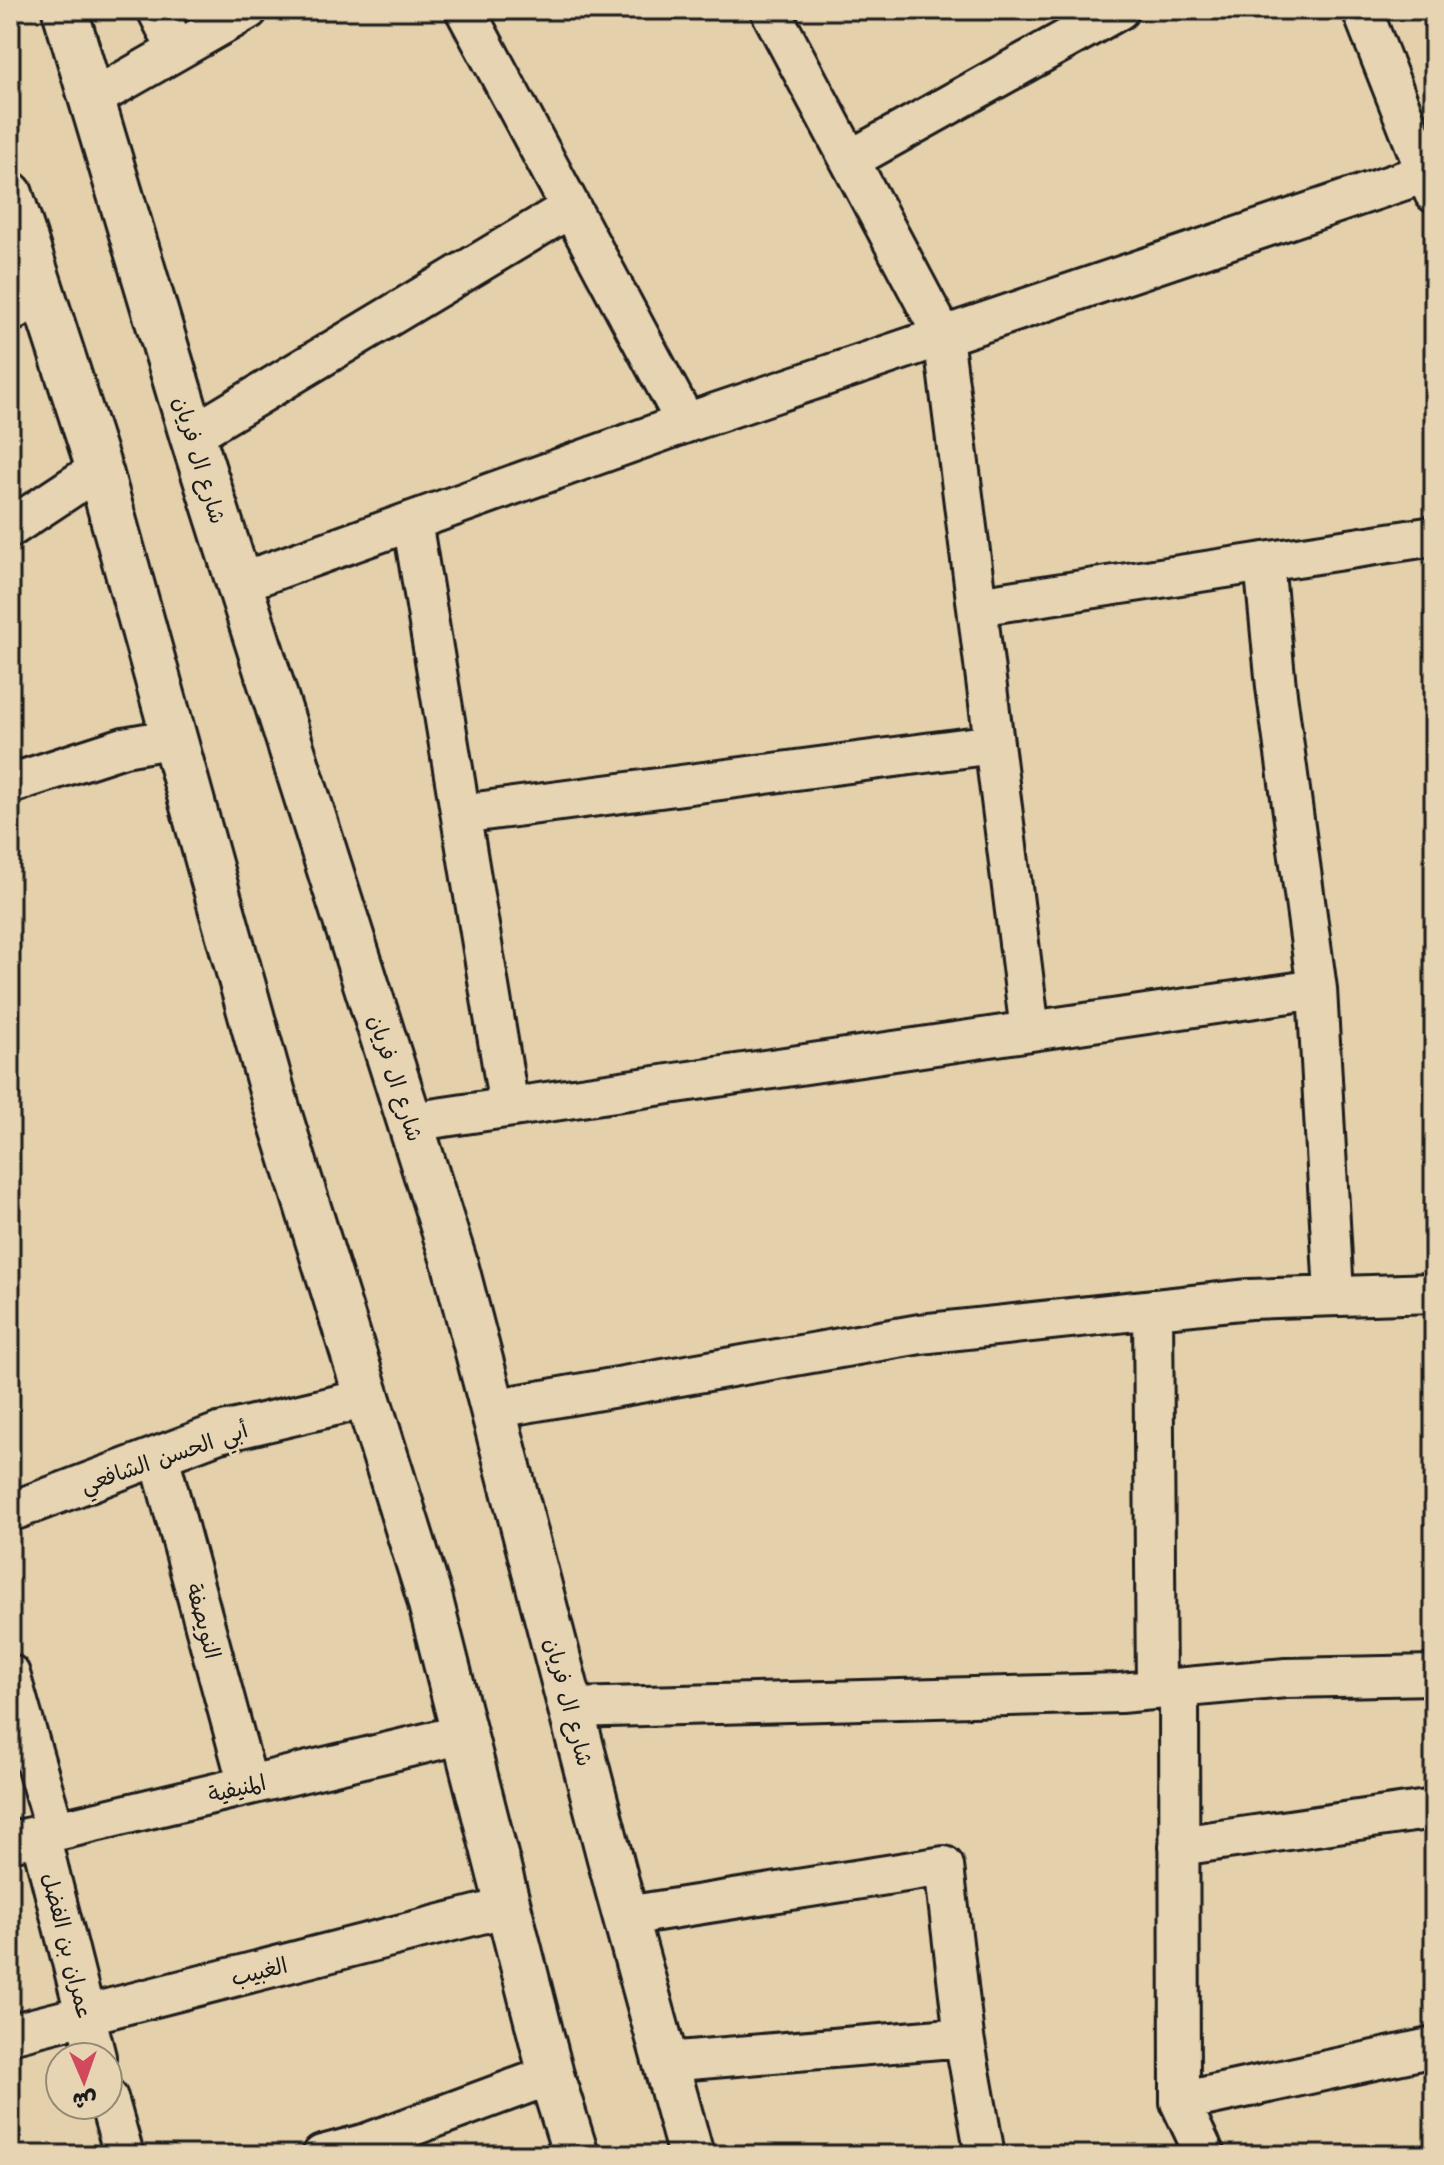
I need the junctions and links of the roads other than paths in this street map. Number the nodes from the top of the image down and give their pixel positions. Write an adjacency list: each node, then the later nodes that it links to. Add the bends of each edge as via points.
1 (65, 10): 9 (main road, شارع ال فريان)
2 (157, 10): 8 (street)
3 (248, 10): 8 (street)
4 (465, 10): 13 (street)
5 (770, 10): 10 (street)
6 (1119, 10): 10 (street)
7 (1362, 10): 11 (street)
8 (177, 50): 9 (street)
9 (92, 99): 17 (main road, شارع ال فريان)
10 (850, 160): 15 (street)
11 (1430, 183): 15 (street)
12 (10, 194): 14 (main road)
13 (570, 208): 16 (street); 17 (street)
14 (26, 303): 18 (main road)
15 (943, 336): 16 (street); 24 (street)
16 (686, 423): 19 (street)
17 (192, 435): 23 (main road, شارع ال فريان)
18 (99, 469): 20 (street); 25 (main road)
19 (412, 521): 23 (street); 28 (street)
20 (10, 528)
21 (1434, 536): 22 (street)
22 (1264, 562): 24 (street); 29 (street)
23 (239, 583): 32 (main road, شارع ال فريان)
24 (977, 606): 26 (street)
25 (175, 738): 27 (street, via 124,747); 36 (main road, via 276,1105)
26 (994, 744): 28 (street); 30 (street)
27 (10, 784)
28 (461, 814): 31 (street)
29 (1317, 989): 30 (street); 34 (street)
30 (1030, 1031): 31 (street)
31 (509, 1107): 32 (street)
32 (410, 1122): 37 (main road, شارع ال فريان, via 455,1264)
33 (1434, 1293): 34 (street)
34 (1334, 1294): 35 (street)
35 (1153, 1309): 37 (street, via 920,1334); 42 (street)
36 (368, 1398): 38 (street, أبي الحسن الشافعي, via 219,1433); 44 (main road, via 429,1596)
37 (492, 1409): 43 (main road, شارع ال فريان)
38 (159, 1456): 39 (street, أبي الحسن الشافعي); 45 (street, النويصفة)
39 (10, 1512)
40 (10, 1674): 47 (street, عمران بن الفضل)
41 (1434, 1675): 42 (street, via 1286,1678)
42 (1168, 1689): 43 (street); 48 (street)
43 (571, 1708): 50 (main road, شارع ال فريان)
44 (464, 1734): 45 (street, المنيفية); 49 (main road)
45 (248, 1785): 47 (street, المنيفية)
46 (1434, 1809): 48 (street)
47 (35, 1836): 51 (street, عمران بن الفضل)
48 (1179, 1846): 58 (street)
49 (508, 1907): 51 (street, الغبيب); 57 (main road)
50 (626, 1916): 53 (street, via 944,1866); 56 (main road, شارع ال فريان)
51 (84, 2015): 52 (street, الغبيب); 54 (street, عمران بن الفضل)
52 (10, 2034)
53 (964, 2037): 56 (street); 64 (street)
54 (91, 2041)
55 (1434, 2047): 58 (street)
56 (666, 2062): 63 (main road, شارع ال فريان)
57 (551, 2075): 61 (street); 62 (main road)
58 (1180, 2102): 65 (street)
59 (114, 2121): 60 (street)
60 (124, 2155)
61 (322, 2155)
62 (576, 2155)
63 (691, 2155)
64 (985, 2155)
65 (1205, 2155)

